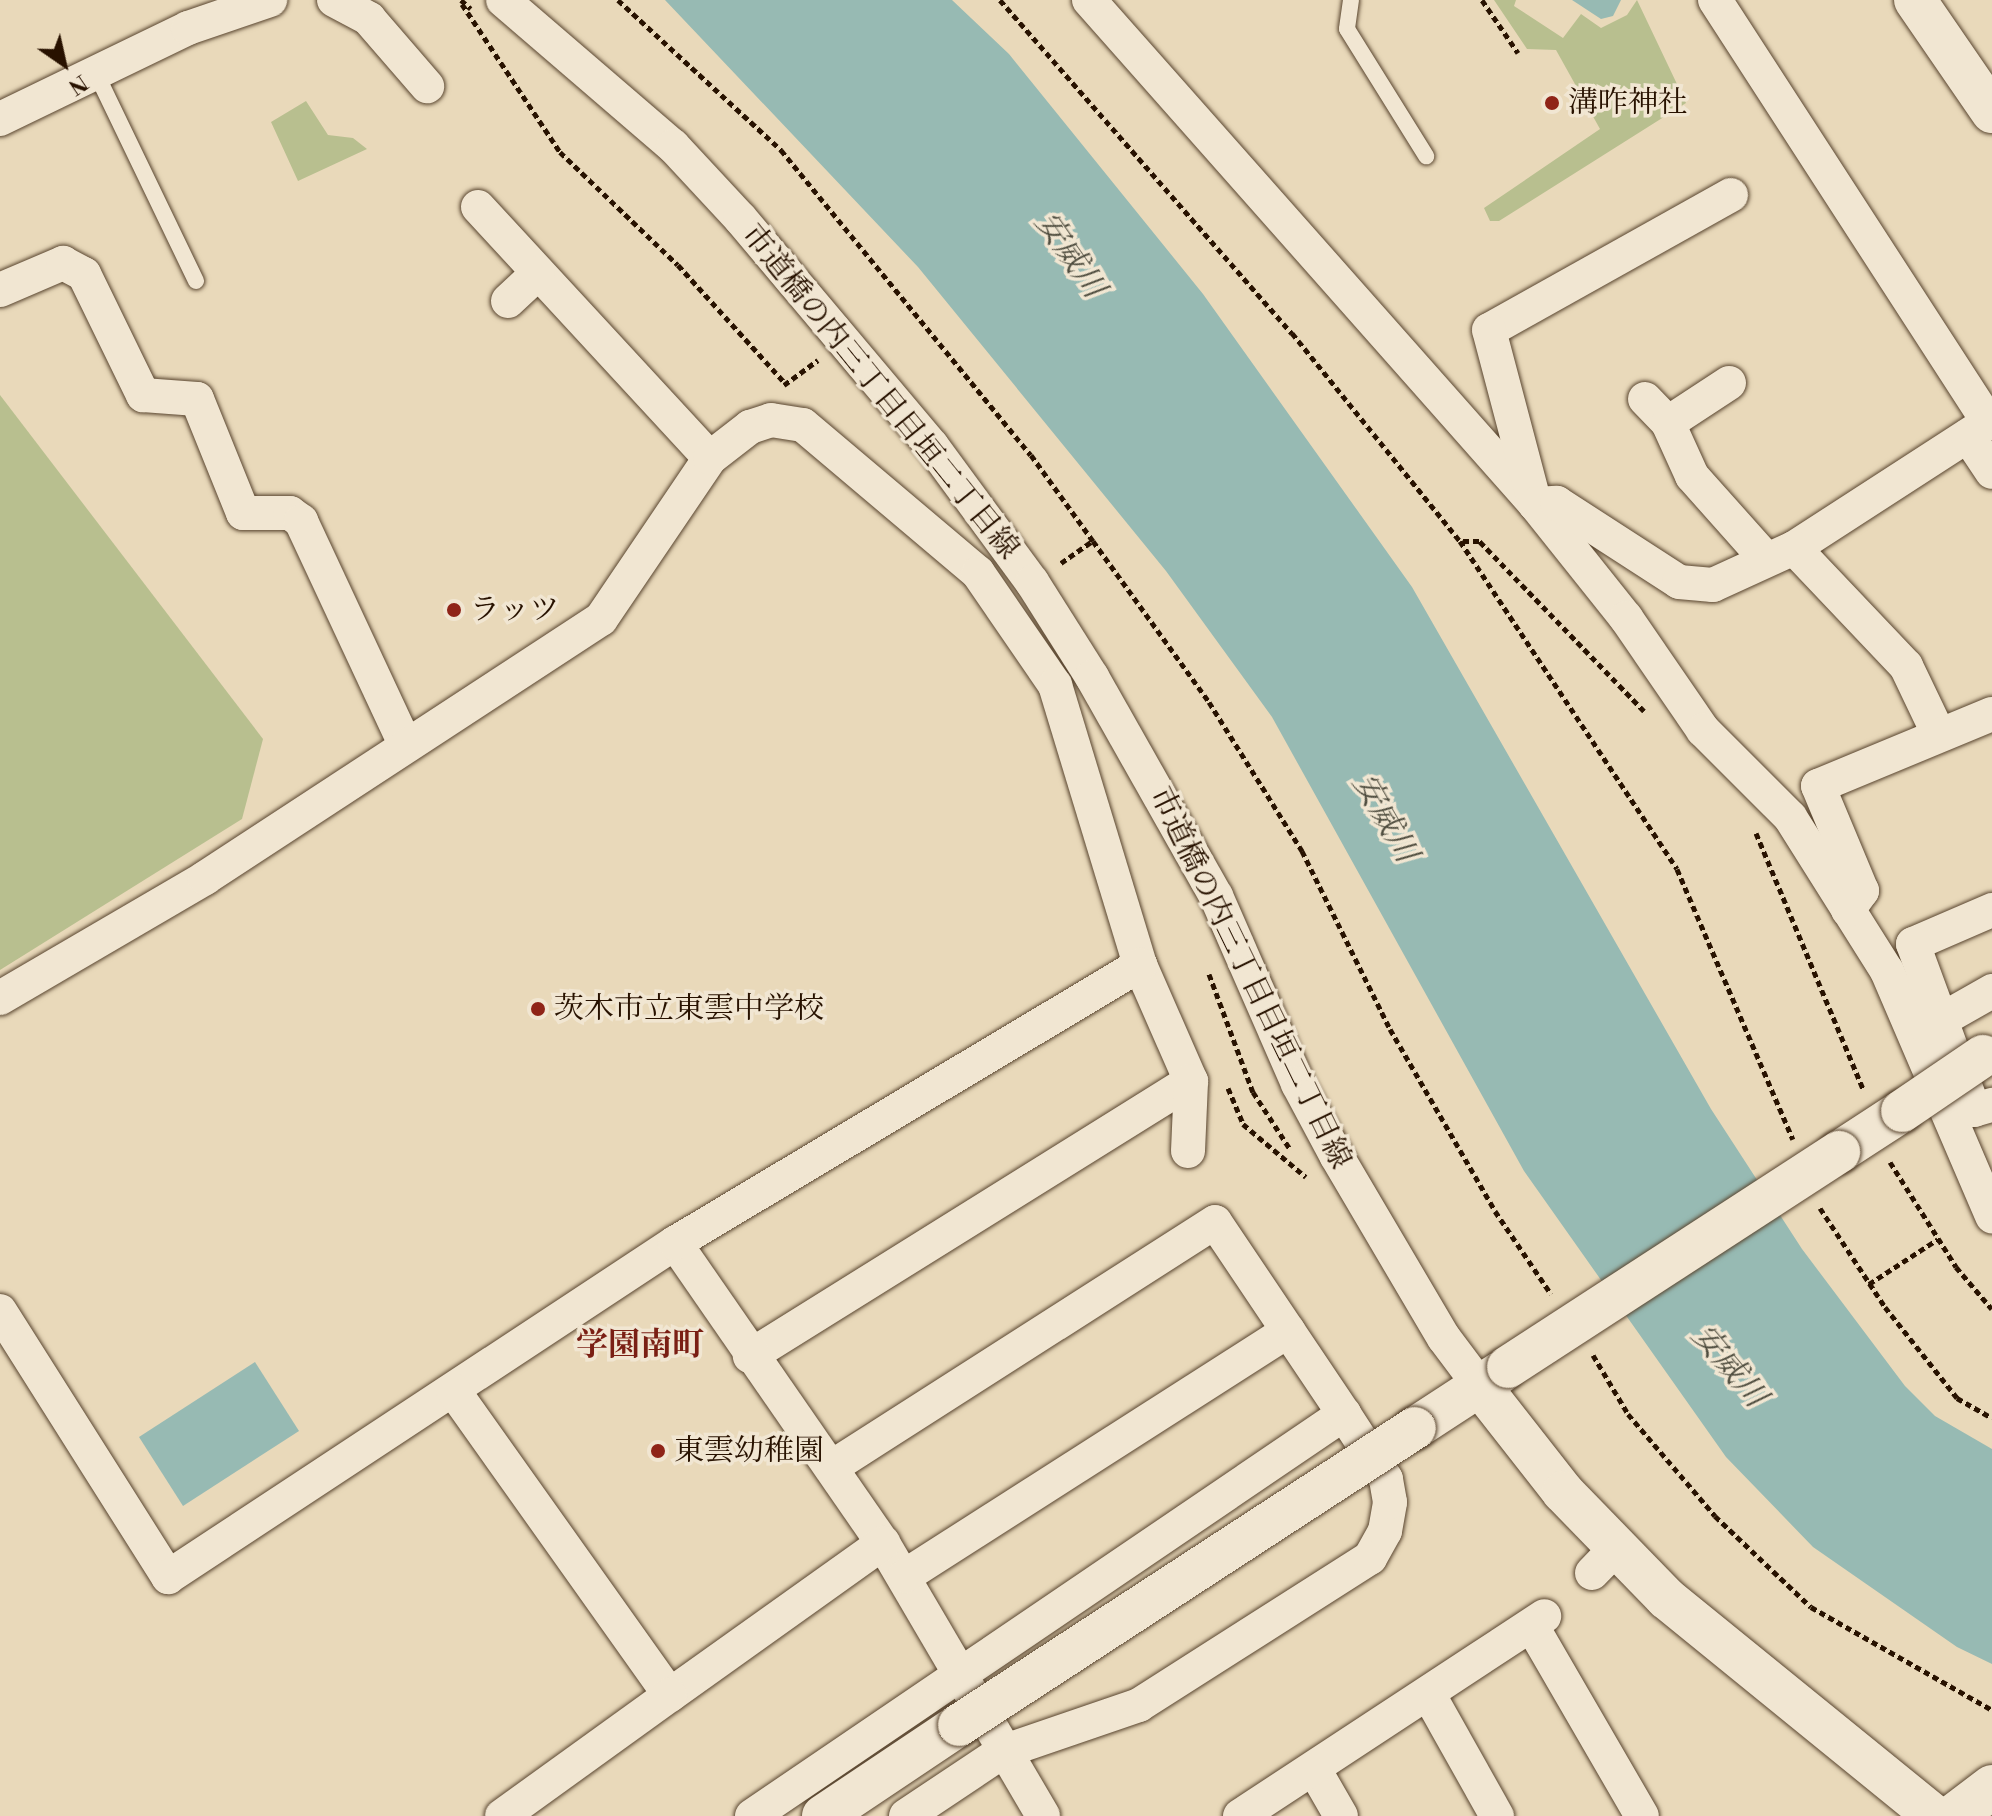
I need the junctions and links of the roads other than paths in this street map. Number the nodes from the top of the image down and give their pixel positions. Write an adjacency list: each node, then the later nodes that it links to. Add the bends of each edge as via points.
1 (270, 0): 8 (street, via 188,28)
2 (334, 0): 9 (street, via 369,19)
3 (503, 0): 25 (street, 市道橋の内三丁目目垣二丁目線, via 673,146 740,218 932,446)
4 (1089, 0): 23 (street)
5 (1351, 0): 12 (lane, via 1347,29)
6 (1715, 0): 20 (street)
7 (1915, 0): 10 (street)
8 (95, 71): 11 (street); 16 (lane)
9 (427, 86)
10 (1992, 112)
11 (0, 119)
12 (1426, 156)
13 (1731, 195): 23 (street, via 1489,330)
14 (478, 207): 15 (street)
15 (538, 273): 18 (street); 21 (street)
16 (196, 281)
17 (0, 290): 29 (street, via 63,263 84,274 143,395 197,399 243,513 290,513 301,521)
18 (508, 301)
19 (1729, 383): 24 (street, via 1656,411 1692,476)
20 (1983, 426): 22 (street); 24 (street)
21 (710, 458): 26 (street, via 750,427 771,420 803,425 978,573); 29 (street, via 601,619)
22 (1992, 472)
23 (1535, 504): 24 (street, via 1557,503 1679,582 1713,585); 30 (street, via 1626,618 1703,730 1790,817)
24 (1780, 553): 28 (street, via 1906,666)
25 (1054, 617): 26 (street); 45 (street, 市道橋の内三丁目目垣二丁目線, via 1216,896 1298,1084 1336,1155 1444,1338)
26 (1023, 636): 32 (street, via 1055,685)
27 (1992, 714): 28 (street)
28 (1939, 735): 30 (street, via 1818,786 1862,891)
29 (406, 746): 34 (street, via 205,878)
30 (1848, 910): 35 (street)
31 (1992, 910): 35 (street, via 1913,944)
32 (1140, 965): 37 (street); 41 (street)
33 (1992, 991): 35 (street)
34 (0, 998)
35 (1930, 1026): 38 (street, via 1974,1110); 40 (street)
36 (1988, 1053): 45 (street, bridge, via 1885,1104 1839,1152)
37 (1191, 1081): 39 (street); 44 (street)
38 (1992, 1105)
39 (1188, 1151)
40 (1992, 1216)
41 (675, 1243): 44 (street); 46 (street)
42 (0, 1311): 46 (street, via 168,1577)
43 (1288, 1331): 47 (street); 48 (street, via 1215,1222); 50 (street)
44 (750, 1356): 48 (street)
45 (1494, 1376): 58 (street, bridge); 65 (street, 市道橋の内三丁目目垣二丁目線, via 1605,1560 1666,1598)
46 (453, 1390): 52 (street)
47 (1344, 1414): 51 (street); 54 (street, via 1386,1479 1385,1531 1370,1558 1139,1705)
48 (833, 1466): 49 (street)
49 (883, 1543): 50 (street); 52 (street)
50 (905, 1576): 51 (street)
51 (961, 1674): 54 (street); 57 (street)
52 (670, 1695): 56 (street)
53 (1429, 1695): 55 (street); 63 (street); 64 (street, via 1539,1622)
54 (1002, 1752): 59 (street); 60 (street)
55 (1314, 1769): 61 (street); 62 (street)
56 (502, 1816)
57 (752, 1816)
58 (823, 1816)
59 (906, 1816)
60 (1043, 1816)
61 (1240, 1816)
62 (1341, 1816)
63 (1497, 1816)
64 (1642, 1816)
65 (1934, 1816)

